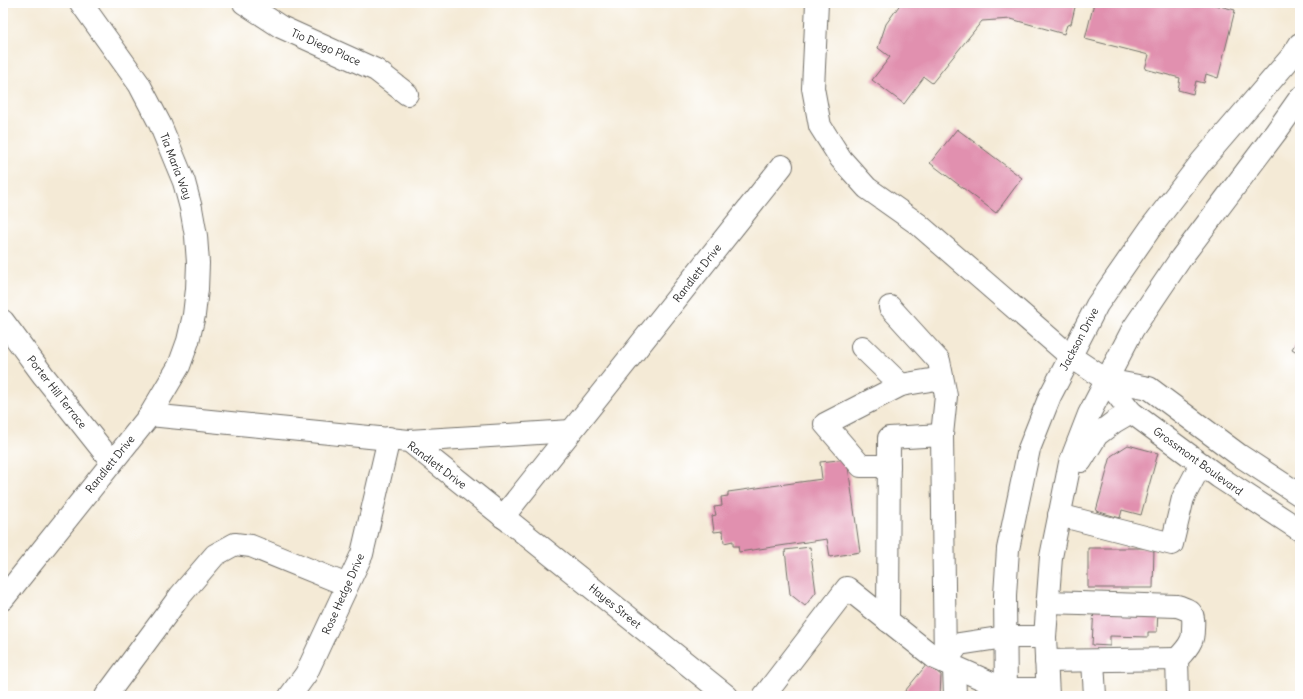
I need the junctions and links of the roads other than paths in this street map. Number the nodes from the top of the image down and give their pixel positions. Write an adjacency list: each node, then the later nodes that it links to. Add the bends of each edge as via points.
1 (81, 3): 16 (main road, Tia Maria Way, via 139,84 160,124 184,182 196,236 197,289 188,341 179,366)
2 (244, 3): 5 (main road, Tio Diego Place, via 281,27 376,70)
3 (817, 3): 11 (main road, Grossmont Boulevard, via 813,88 820,126 842,160 867,188 918,224)
4 (1300, 44): 11 (main road, Jackson Drive, via 1202,161 1152,226 1097,305)
5 (407, 94)
6 (1300, 98): 13 (main road, via 1177,264 1133,329)
7 (782, 166): 17 (main road, Randlett Drive)
8 (890, 307): 12 (main road, via 939,361)
9 (3, 321): 20 (main road, Porter Hill Terrace)
10 (862, 348): 14 (main road)
11 (1070, 356): 13 (main road, Grossmont Boulevard); 31 (main road, Jackson Drive, via 1050,396 1029,449 1008,549)
12 (942, 378): 14 (main road); 18 (main road, via 946,396)
13 (1106, 380): 15 (main road, Grossmont Boulevard); 23 (main road, Grossmont Boulevard, via 1149,388 1239,455); 24 (main road, via 1088,414 1070,463)
14 (901, 385): 22 (main road, via 824,424 861,466)
15 (1131, 412): 21 (main road, Grossmont Boulevard); 24 (main road, via 1097,435 1079,465)
16 (150, 415): 19 (main road); 20 (main road, Randlett Drive)
17 (571, 431): 19 (main road); 25 (main road, Randlett Drive)
18 (942, 435): 22 (main road, via 889,438); 36 (main road)
19 (399, 440): 25 (main road, Randlett Drive); 27 (main road, Rose Hedge Drive, via 362,554)
20 (112, 462): 28 (main road, Randlett Drive)
21 (1201, 464): 24 (main road, via 1183,498 1172,544); 26 (main road, Grossmont Boulevard)
22 (889, 466): 30 (main road)
23 (1300, 495)
24 (1061, 507): 29 (main road, via 1051,557)
25 (503, 517): 41 (main road, Hayes Street)
26 (1300, 530)
27 (347, 585): 39 (main road, via 251,546 235,544 216,555 180,596); 40 (main road, Rose Hedge Drive, via 306,674)
28 (3, 599)
29 (1047, 602): 32 (main road); 33 (main road, via 1185,608 1194,616 1193,636)
30 (888, 621): 36 (main road, via 935,658); 42 (main road, via 847,588)
31 (1005, 637): 32 (main road); 36 (main road, via 958,644); 37 (main road, Jackson Drive)
32 (1045, 637): 34 (main road)
33 (1177, 659): 35 (main road); 45 (main road)
34 (1046, 661): 35 (main road); 38 (main road)
35 (1093, 661): 44 (main road)
36 (950, 664): 37 (main road); 43 (main road)
37 (1005, 693): 38 (main road)
38 (1048, 693)
39 (106, 696)
40 (290, 696)
41 (727, 696)
42 (764, 696)
43 (955, 696)
44 (1095, 696)
45 (1178, 696)

